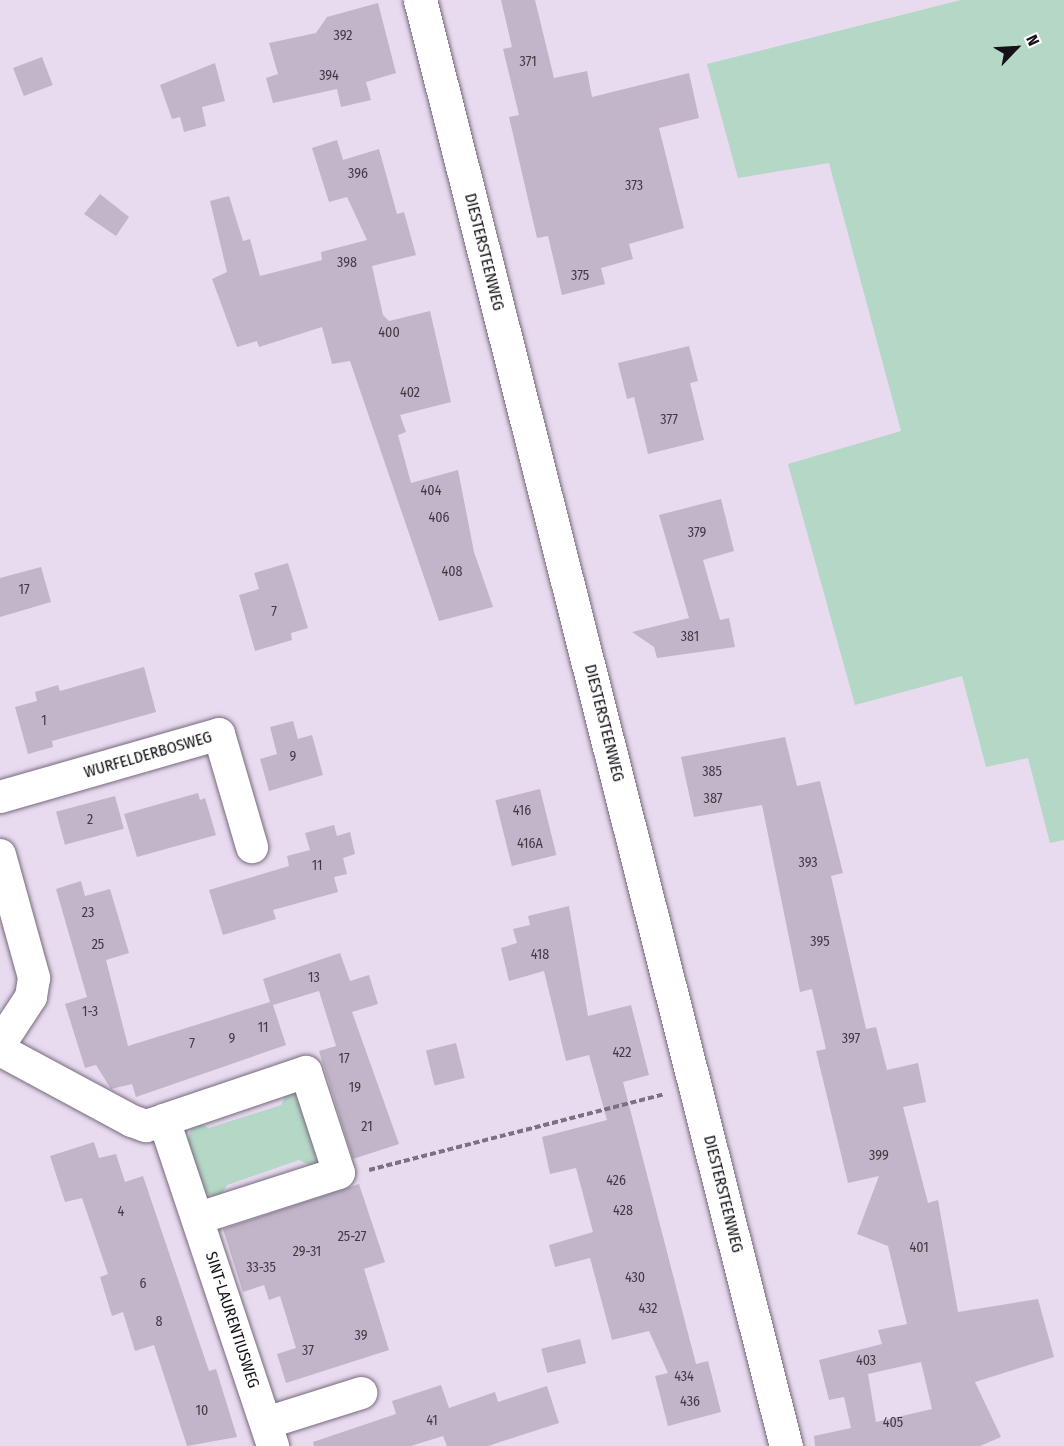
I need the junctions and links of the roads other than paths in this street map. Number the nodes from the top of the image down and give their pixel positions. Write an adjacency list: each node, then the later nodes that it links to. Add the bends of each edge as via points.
1 (420, 0): 11 (main road, DIESTERSTEENWEG)
2 (0, 797): 3 (street, WURFELDERBOSWEG, via 219,734)
3 (252, 847)
4 (0, 855): 5 (street, via 34,978 31,997)
5 (0, 1044)
6 (0, 1050): 7 (street, via 132,1121 146,1126)
7 (164, 1120): 8 (street, SINT-LAURENTIUSWEG); 8 (street, via 306,1072 339,1173)
8 (199, 1218): 10 (street, SINT-LAURENTIUSWEG)
9 (361, 1393): 10 (street, SINT-LAURENTIUSWEG)
10 (269, 1435)
11 (786, 1446)

